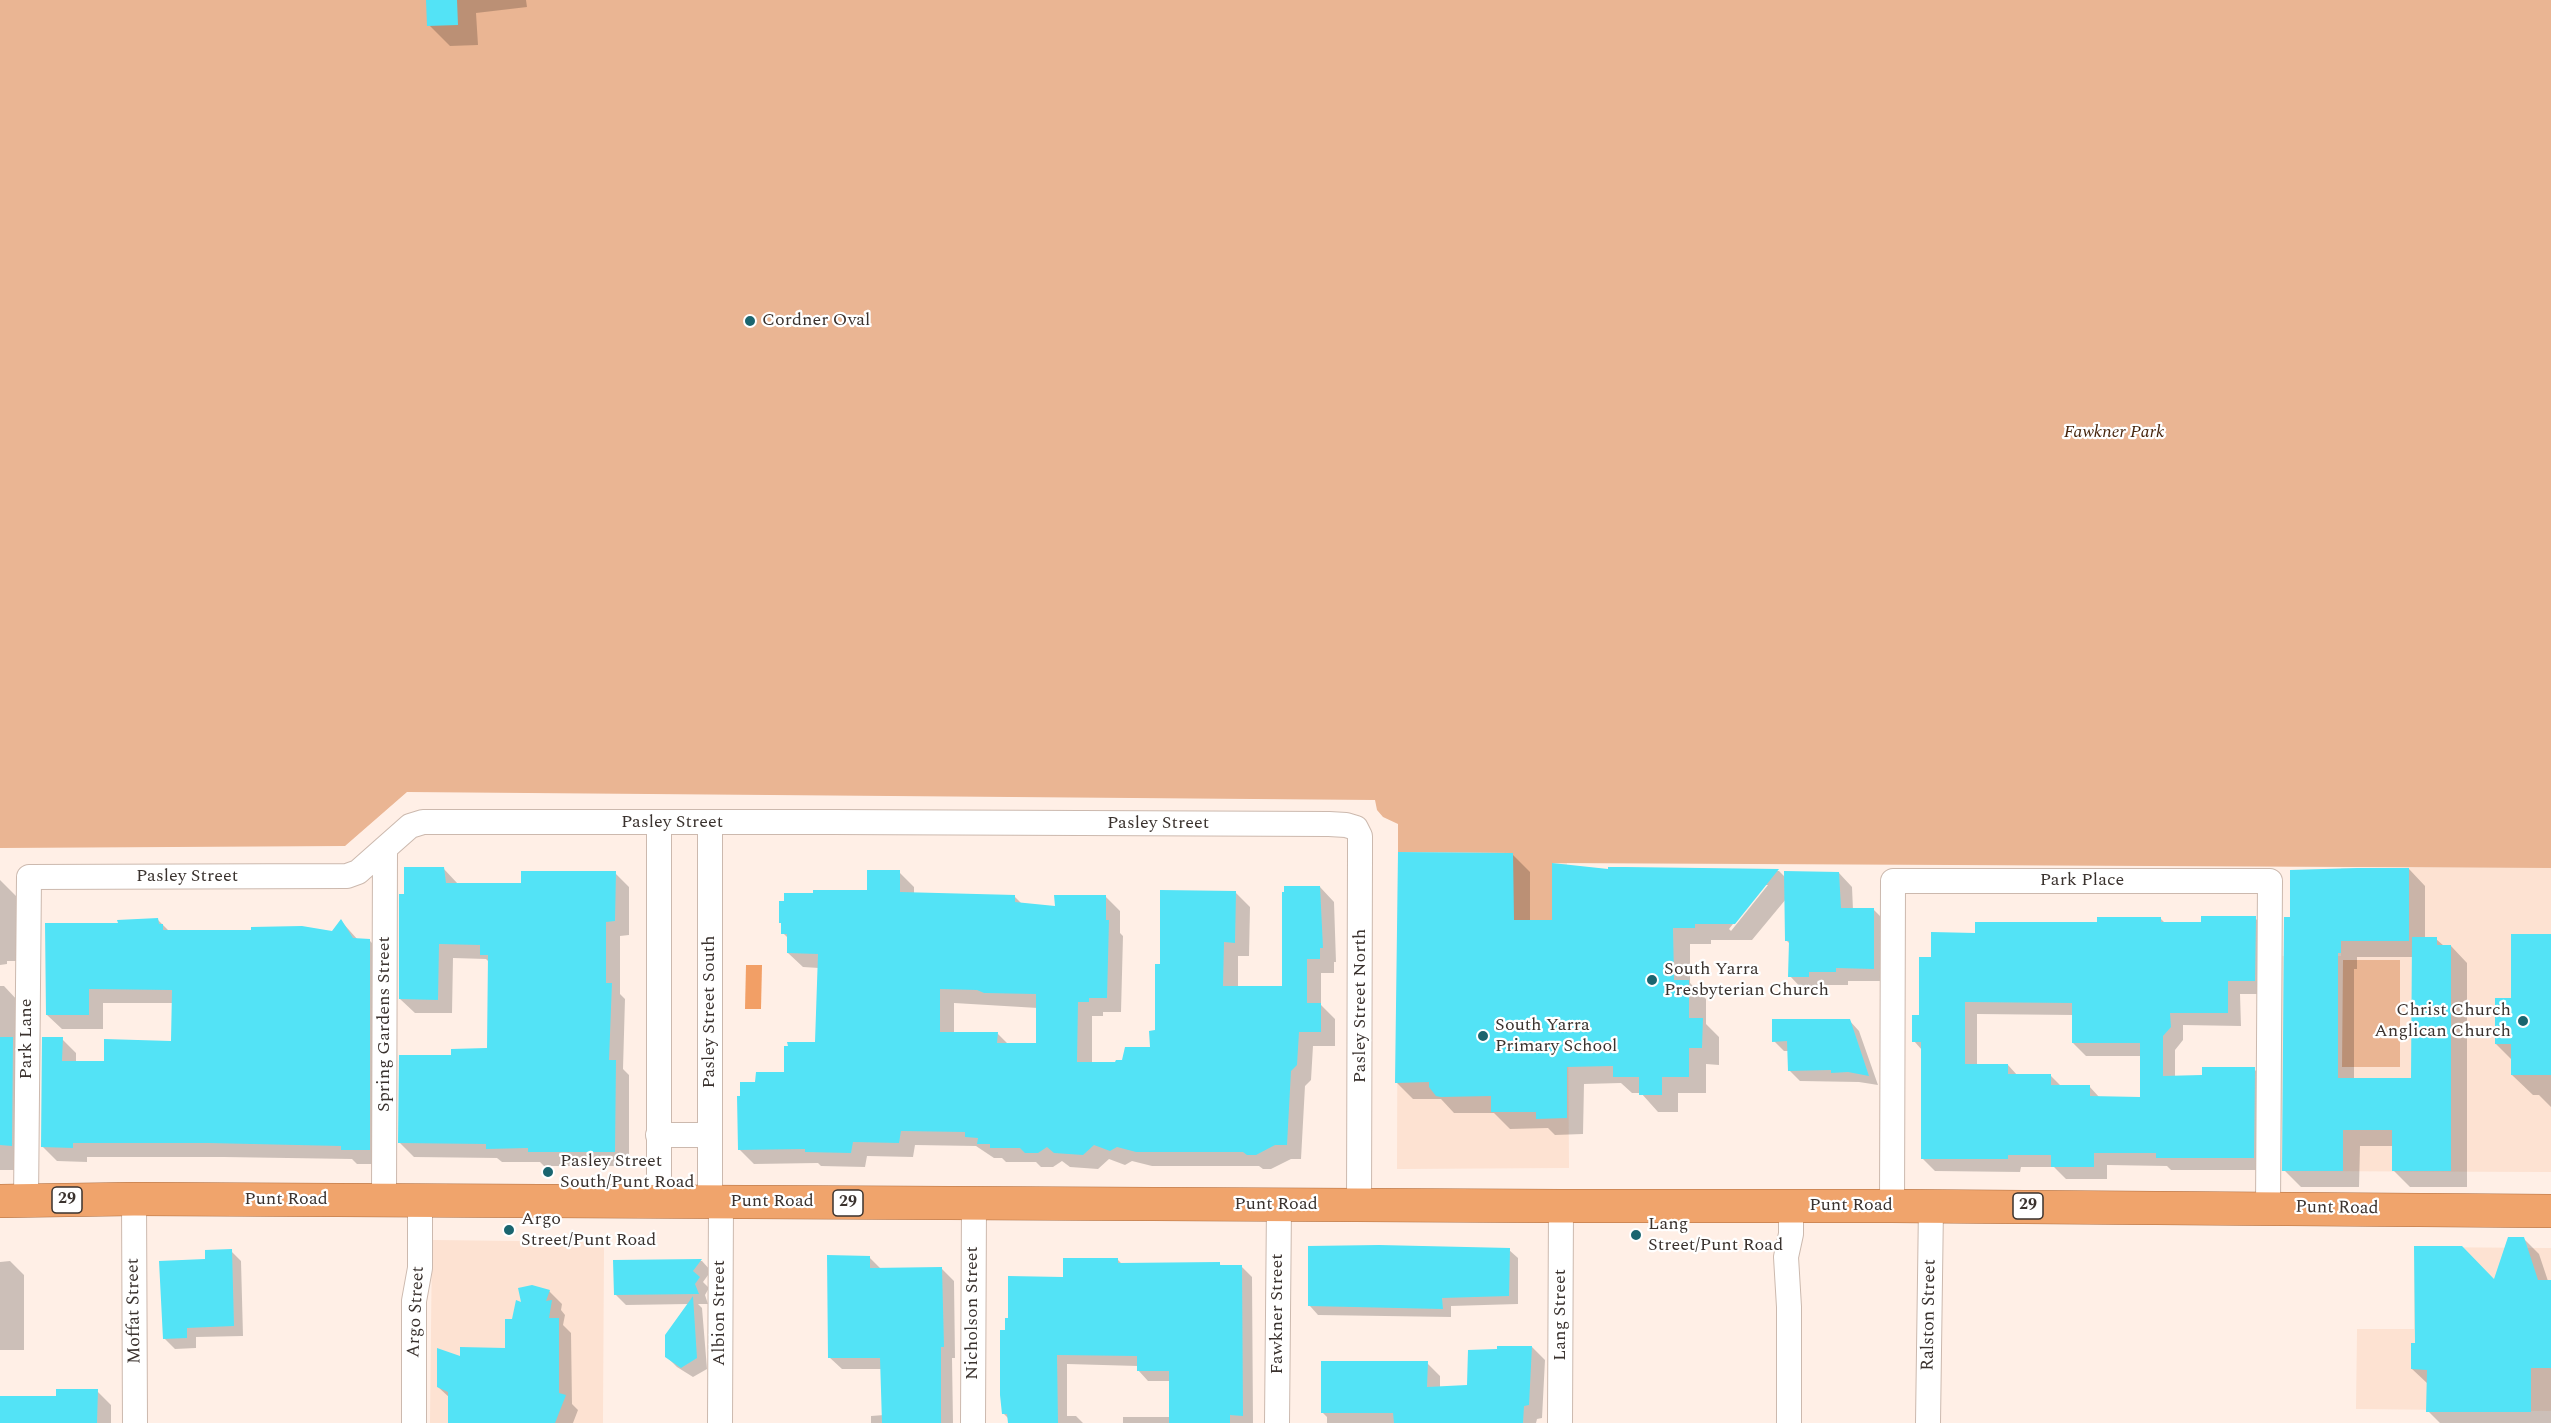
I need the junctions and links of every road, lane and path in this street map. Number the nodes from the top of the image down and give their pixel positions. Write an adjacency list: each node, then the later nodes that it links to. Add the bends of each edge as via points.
1 (658, 823): 2 (street, Pasley Street); 4 (street, Pasley Street, via 423,822 410,826); 7 (street)
2 (710, 823): 3 (street, Pasley Street); 6 (street, Pasley Street South)
3 (1335, 825): 16 (street, Pasley Street North, via 1356,828 1360,841)
4 (385, 848): 5 (street, Pasley Street, via 358,872 347,876); 9 (street, Spring Gardens Street)
5 (28, 877): 10 (street, Park Lane)
6 (710, 1135): 7 (street); 13 (street, Pasley Street South)
7 (658, 1136): 12 (street)
8 (134, 1199): 9 (highway, Punt Road / 29); 10 (highway, Punt Road / 29); 23 (street, Moffat Street)
9 (384, 1200): 11 (highway, Punt Road / 29)
10 (13, 1201)
11 (420, 1201): 12 (highway, Punt Road / 29); 24 (street, Argo Street, via 420,1268 414,1301)
12 (658, 1202): 13 (highway, Punt Road / 29)
13 (716, 1202): 14 (highway, Punt Road / 29); 25 (street, Albion Street)
14 (974, 1203): 15 (highway, Punt Road / 29); 26 (street, Nicholson Street)
15 (1278, 1205): 16 (highway, Punt Road / 29); 27 (street, Fawkner Street)
16 (1359, 1205): 18 (highway, Punt Road / 29)
17 (1791, 1205): 18 (highway, Punt Road / 29); 19 (highway, Punt Road / 29); 29 (street, via 1786,1257)
18 (1561, 1206): 28 (street, Lang Street)
19 (1892, 1206): 20 (highway, Punt Road / 29); 21 (street, Park Place, via 1893,881 2270,881)
20 (1931, 1206): 21 (highway, Punt Road / 29); 30 (street, Ralston Street)
21 (2268, 1208): 22 (highway, Punt Road / 29)
22 (2551, 1211)
23 (135, 1423)
24 (414, 1423)
25 (720, 1423)
26 (973, 1423)
27 (1277, 1423)
28 (1560, 1423)
29 (1789, 1423)
30 (1928, 1423)

